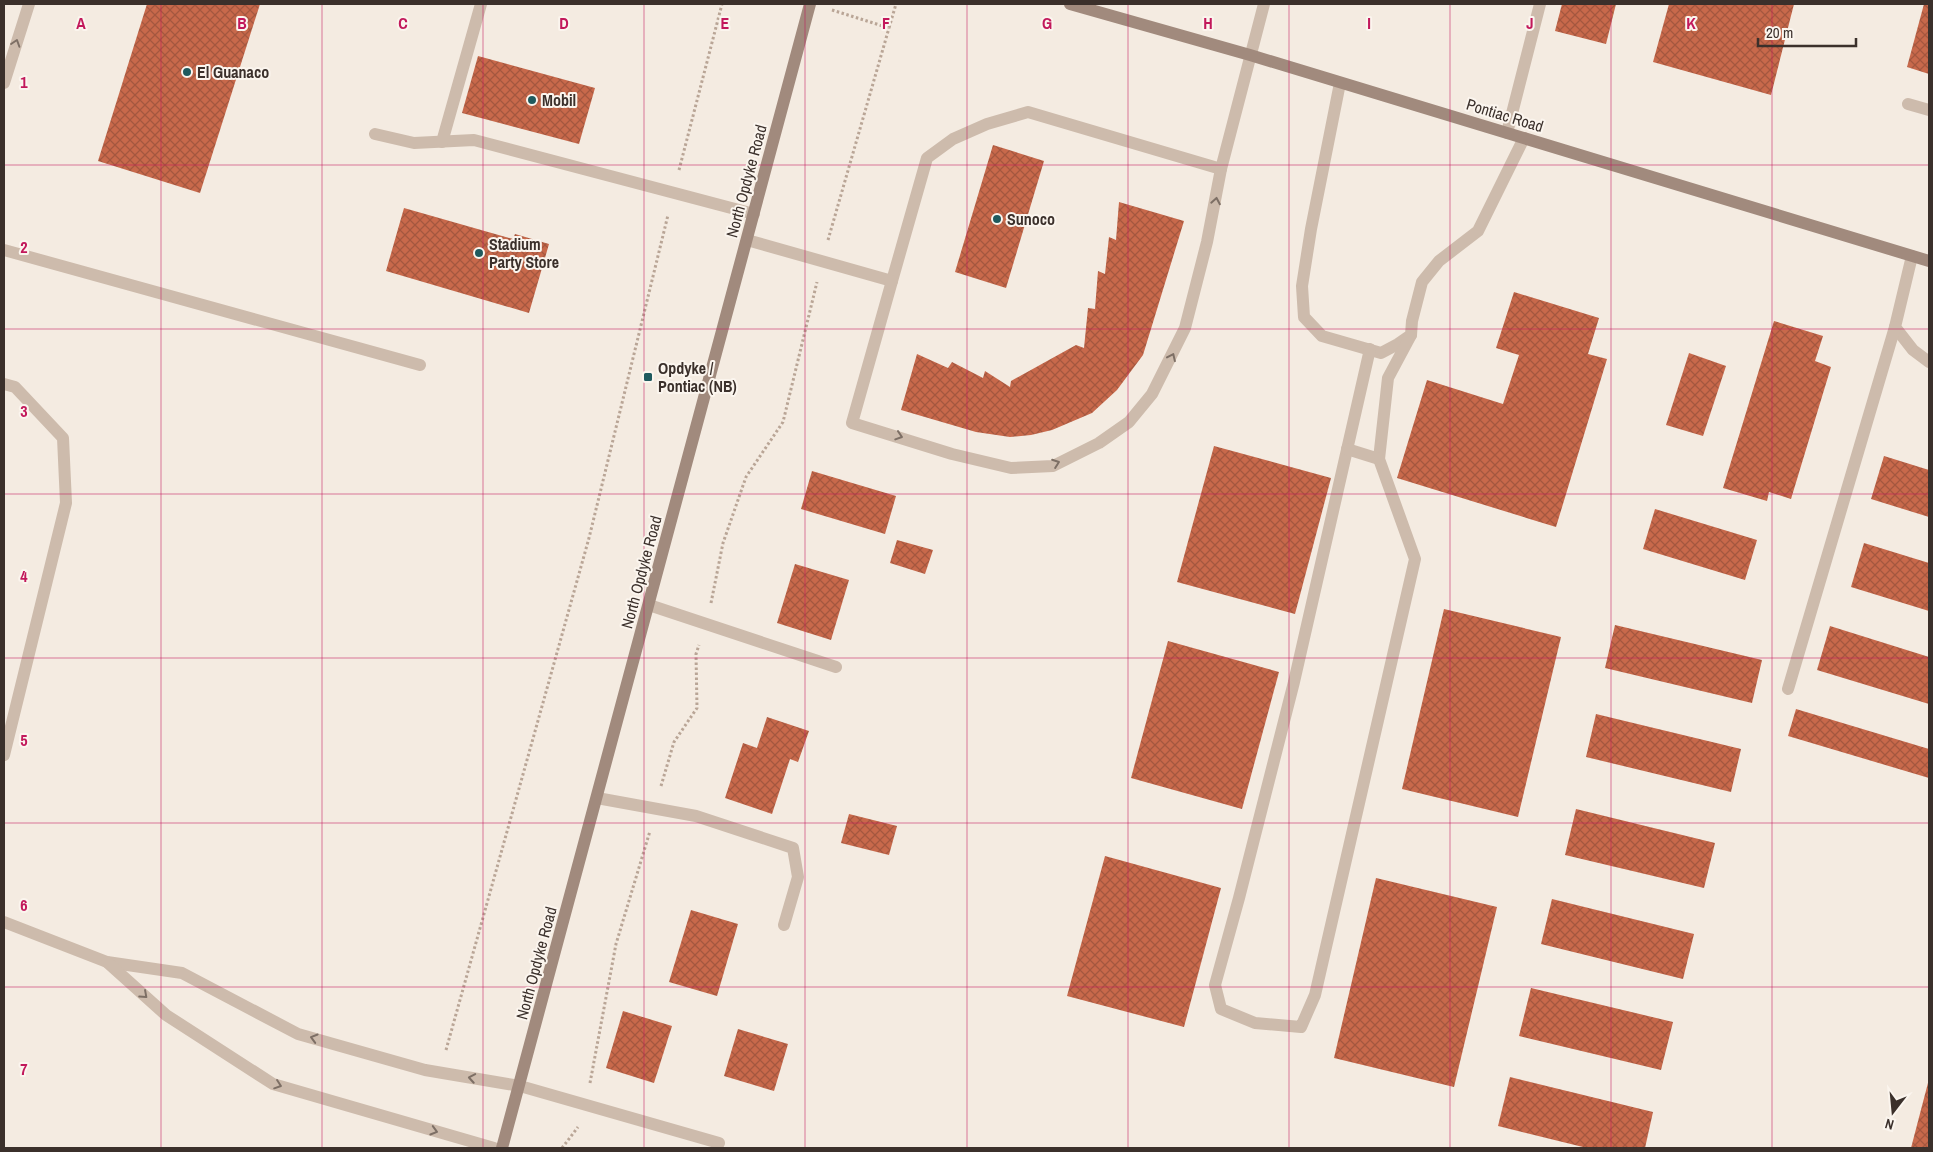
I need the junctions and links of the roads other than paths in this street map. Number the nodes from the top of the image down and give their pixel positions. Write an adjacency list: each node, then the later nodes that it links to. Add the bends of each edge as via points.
1 (29, 4): 8 (lane, one-way to 1)
2 (481, 4): 15 (lane)
3 (810, 4): 17 (main road, North Opdyke Road)
4 (1070, 4): 7 (main road, Pontiac Road)
5 (1264, 4): 7 (lane)
6 (1540, 4): 12 (lane)
7 (1250, 55): 9 (main road, Pontiac Road); 16 (lane)
8 (4, 83)
9 (1340, 83): 12 (main road, Pontiac Road); 25 (lane, via 1302,286 1304,317 1322,336)
10 (1908, 104): 11 (lane)
11 (1929, 110)
12 (1506, 133): 14 (main road, Pontiac Road)
13 (375, 134): 15 (lane, via 414,143)
14 (1524, 138): 20 (main road, Pontiac Road); 24 (lane, via 1478,231 1439,261 1422,282)
15 (442, 142): 17 (lane, via 474,140)
16 (1221, 169): 22 (lane, via 1028,112 986,124 953,139 927,158); 22 (lane, one-way to 16, via 852,423 952,454 1011,468 1052,466 1099,443 1129,422 1152,394 1185,328)
17 (754, 214): 18 (main road, North Opdyke Road)
18 (747, 240): 22 (lane); 31 (main road, North Opdyke Road)
19 (4, 250): 27 (lane)
20 (1912, 256): 21 (main road, Pontiac Road); 23 (lane)
21 (1929, 262)
22 (892, 281)
23 (1895, 327): 26 (lane, via 1913,350); 33 (lane)
24 (1411, 335): 25 (lane, via 1381,352); 30 (lane, via 1388,378)
25 (1370, 350): 29 (lane)
26 (1929, 362)
27 (420, 365)
28 (4, 384): 34 (lane, via 14,387 63,438 66,503)
29 (1347, 449): 30 (lane); 30 (lane, via 1294,682 1215,985 1221,1009 1255,1023 1301,1027 1315,996 1415,559)
30 (1379, 459)
31 (649, 606): 32 (lane); 35 (main road, North Opdyke Road)
32 (836, 667)
33 (1788, 689)
34 (4, 755)
35 (597, 798): 37 (lane, via 696,816 793,848 798,877); 39 (main road, North Opdyke Road)
36 (4, 922): 38 (lane)
37 (784, 925)
38 (108, 962): 39 (lane, one-way to 38, via 425,1070 298,1034 182,973); 41 (lane, one-way to 41, via 166,1015 273,1084)
39 (520, 1086): 40 (lane); 42 (main road, North Opdyke Road)
40 (719, 1143)
41 (494, 1148)
42 (502, 1148)

